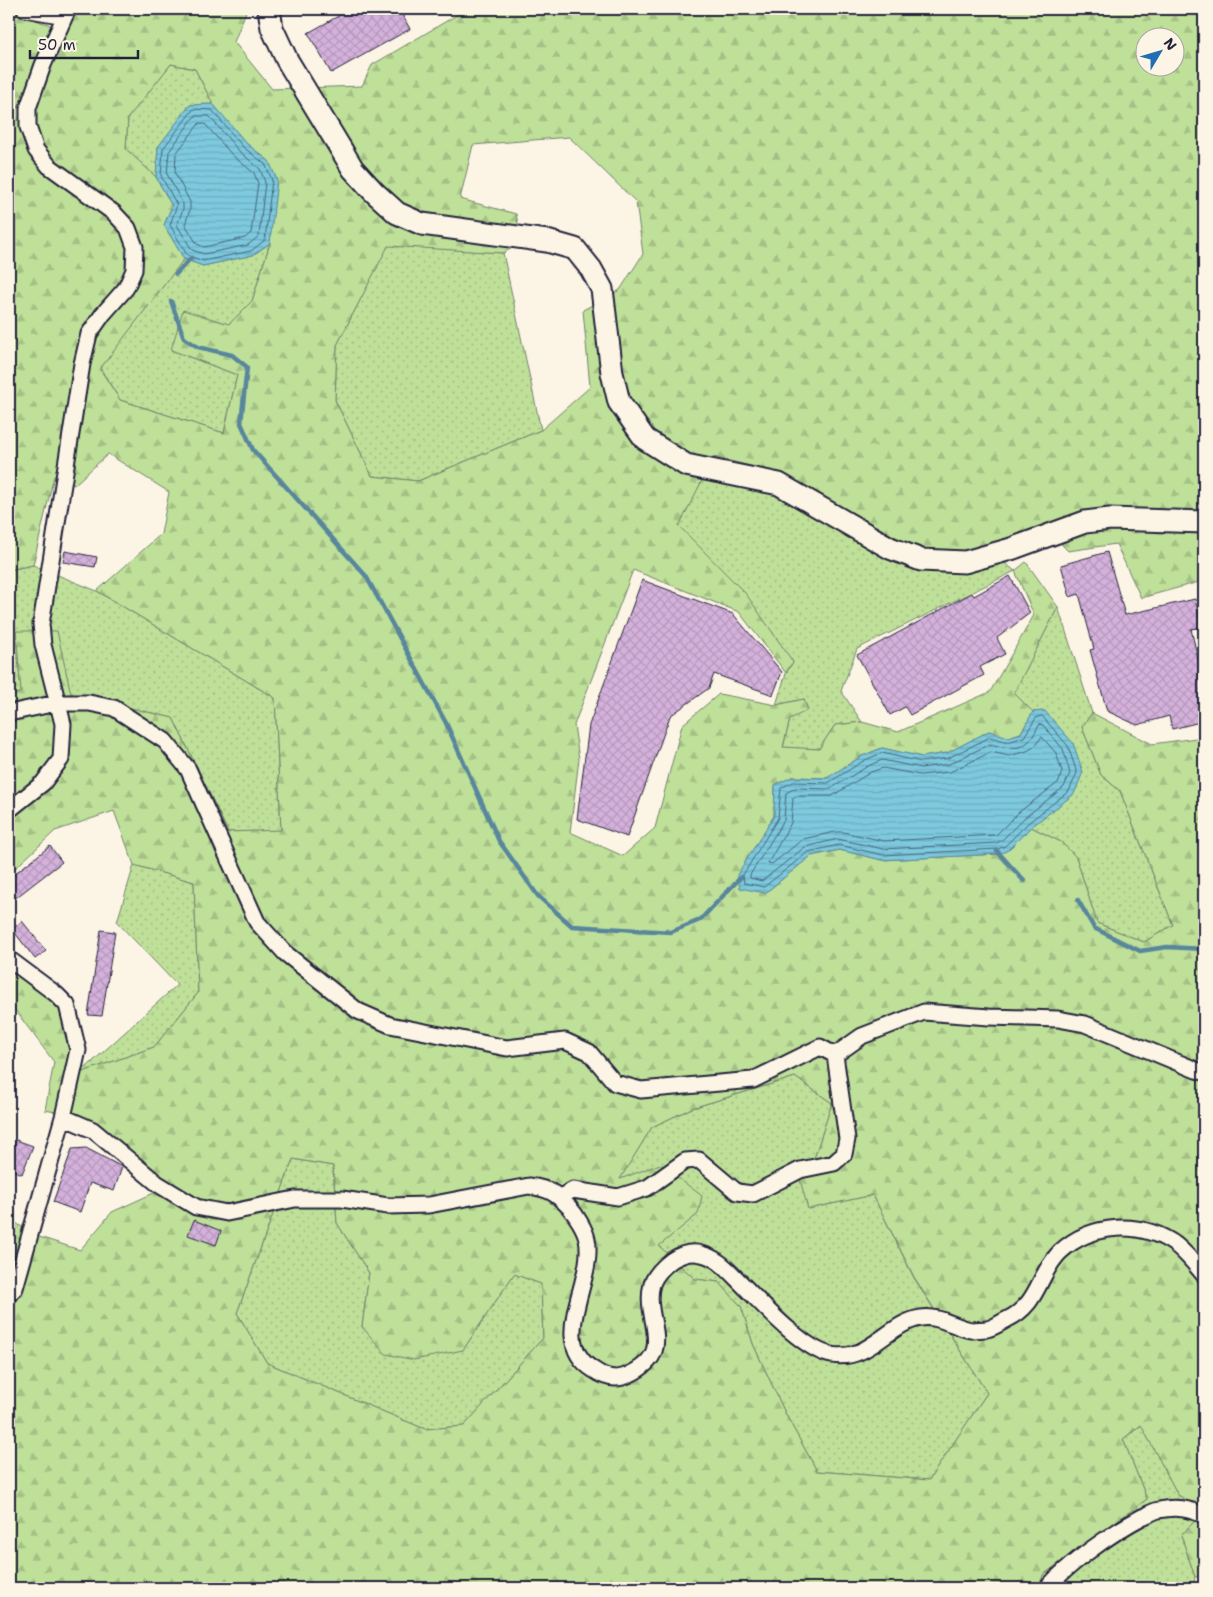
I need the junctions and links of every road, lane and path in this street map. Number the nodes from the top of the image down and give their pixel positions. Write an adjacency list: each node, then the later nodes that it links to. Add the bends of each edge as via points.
1 (25, 9): 3 (street)
2 (269, 9): 4 (street, via 272,28 286,60 353,169 397,213 422,224 547,240 575,249 592,268 602,289 612,373 619,402 645,440 686,465 779,484 890,548 921,560 965,562 1085,522 1110,519)
3 (66, 12): 5 (street, via 28,108 28,127 36,150 49,166 114,212 128,228 135,247 134,270 126,288 90,334 82,364 41,624)
4 (1204, 522)
5 (57, 703): 6 (street); 7 (street, via 63,724 61,759 43,783); 9 (street, via 89,703 114,708 164,741 188,769 257,922 285,953 358,1011 390,1025 507,1048 565,1041 589,1052 615,1083 641,1090 753,1080 820,1047)
6 (9, 712)
7 (9, 810)
8 (9, 959): 11 (street, via 67,1005 78,1050)
9 (835, 1055): 10 (street, via 862,1036 924,1012 1058,1019 1085,1024); 12 (street, via 847,1139 844,1154 834,1163 800,1170 753,1194 737,1192 700,1160 686,1161 647,1188 618,1197 573,1190)
10 (1204, 1072)
11 (63, 1117): 12 (street, via 93,1130 158,1184 196,1207 228,1213 295,1198 342,1199 388,1206 429,1205 529,1186 544,1188); 14 (street, via 15,1288)
12 (560, 1197): 13 (street, via 574,1213 587,1238 587,1268 572,1322 572,1340 578,1354 591,1369 606,1377 622,1378 639,1370 652,1356 657,1339 652,1284 659,1272 673,1260 689,1253 704,1254 722,1264 782,1324 813,1348 829,1355 845,1356 863,1351 904,1324 920,1318 933,1318 972,1330 990,1328 1015,1316 1030,1302 1059,1253 1082,1236 1108,1228 1143,1231 1173,1243)
13 (1204, 1275)
14 (9, 1294)
15 (1204, 1515): 16 (street, via 1174,1508 1157,1510 1087,1553)
16 (1047, 1588)

